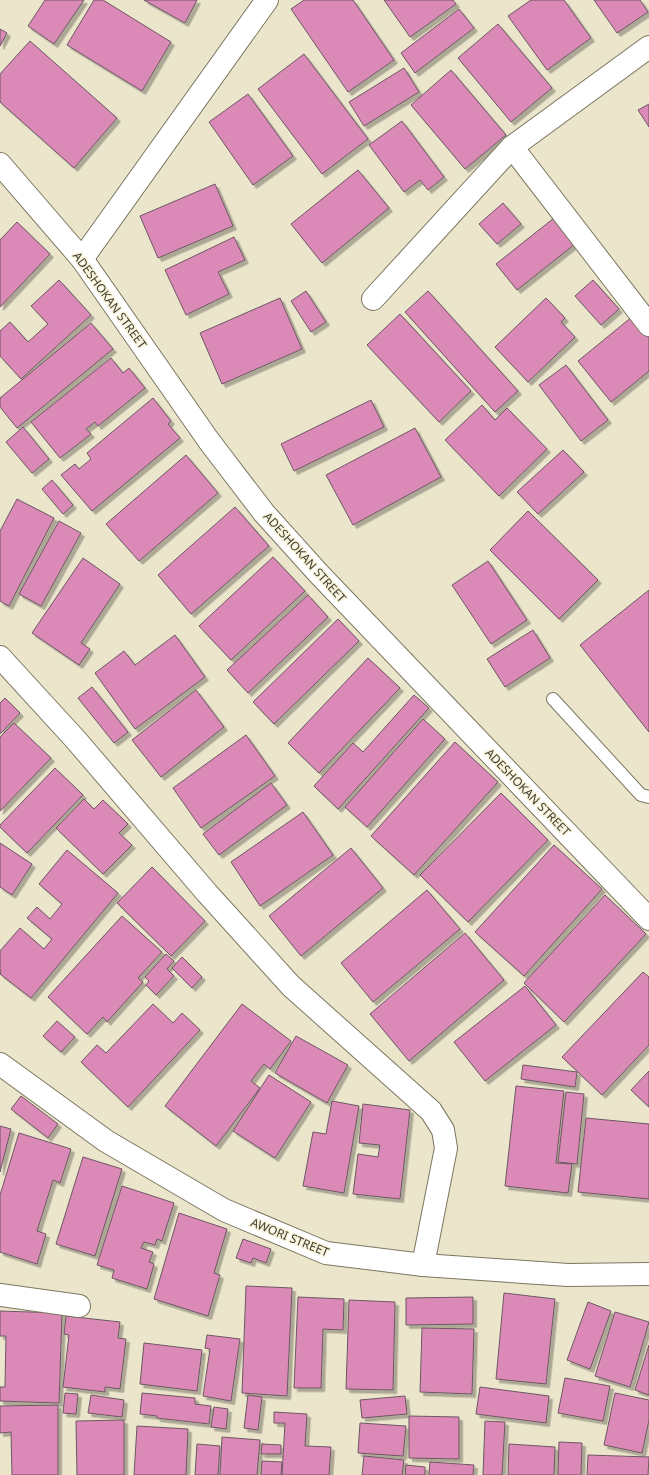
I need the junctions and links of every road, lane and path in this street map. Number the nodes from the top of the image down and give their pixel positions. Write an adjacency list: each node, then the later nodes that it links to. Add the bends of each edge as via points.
1 (267, 0): 5 (street)
2 (649, 47): 3 (street)
3 (512, 147): 6 (street); 7 (street)
4 (0, 164): 5 (street, ADESHOKAN STREET)
5 (82, 259): 11 (street, ADESHOKAN STREET, via 209,441 264,514)
6 (373, 299)
7 (649, 325)
8 (0, 657): 13 (street, via 291,986 431,1111 443,1130 446,1148)
9 (552, 699): 10 (lane, via 641,795)
10 (649, 797)
11 (649, 919)
12 (0, 1064): 13 (street, AWORI STREET, via 106,1141 224,1210 326,1253)
13 (423, 1265): 14 (street, AWORI STREET, via 568,1275)
14 (649, 1274)
15 (0, 1295): 16 (street)
16 (79, 1306)

